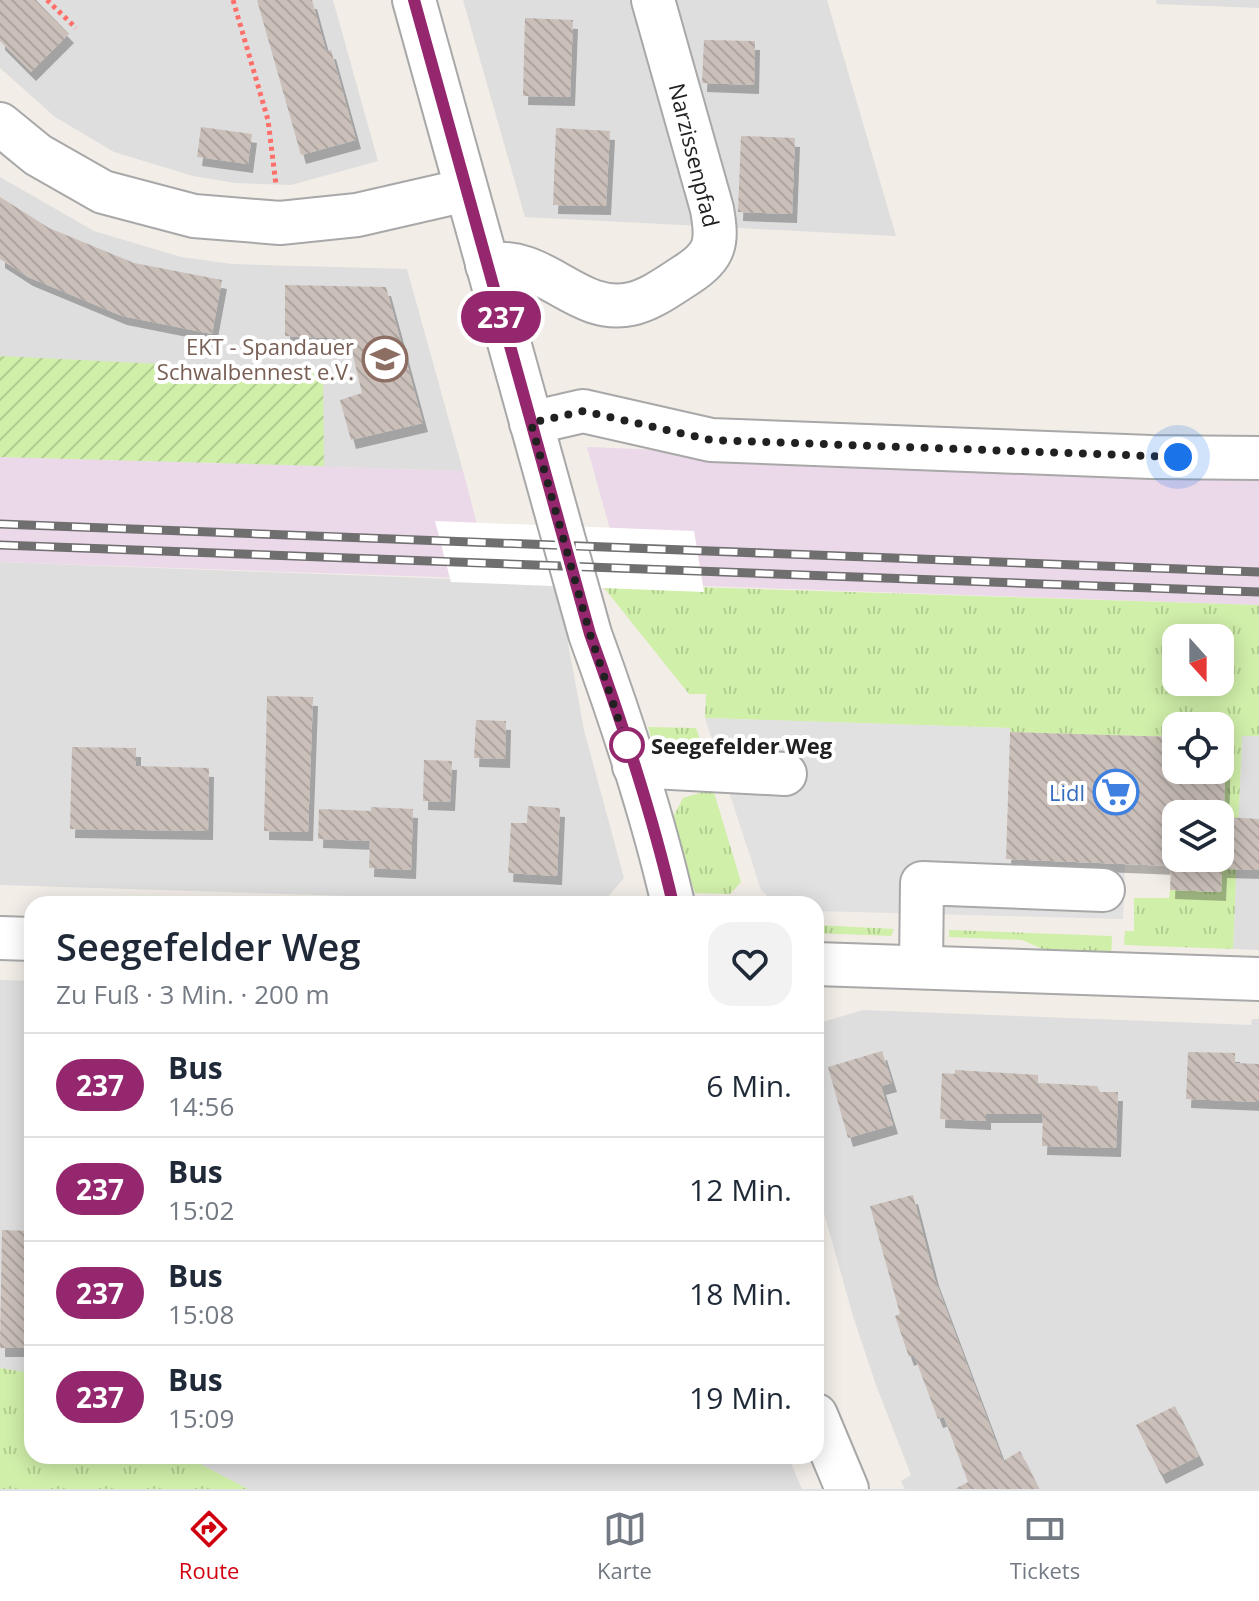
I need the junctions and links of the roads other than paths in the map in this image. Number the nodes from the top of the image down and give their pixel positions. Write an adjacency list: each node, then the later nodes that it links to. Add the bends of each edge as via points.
1 (414, 0): 4 (street)
2 (653, 0): 5 (street, Narzissenpfad, via 712,209 712,252 688,274 631,304 600,304 521,265)
3 (0, 124): 4 (street, via 38,155 103,192 194,216 280,223 357,215)
4 (466, 190): 5 (street)
5 (487, 265): 6 (street)
6 (531, 423): 7 (street, via 583,411 711,440); 8 (street, via 590,634)
7 (1259, 458)
8 (634, 766): 9 (street); 11 (street)
9 (785, 774)
10 (1103, 890): 15 (street, via 922,883)
11 (671, 896)
12 (0, 938): 13 (street)
13 (24, 939)
14 (824, 964): 15 (street)
15 (921, 967): 16 (street)
16 (1259, 979)
17 (824, 1434): 18 (street)
18 (847, 1489)

